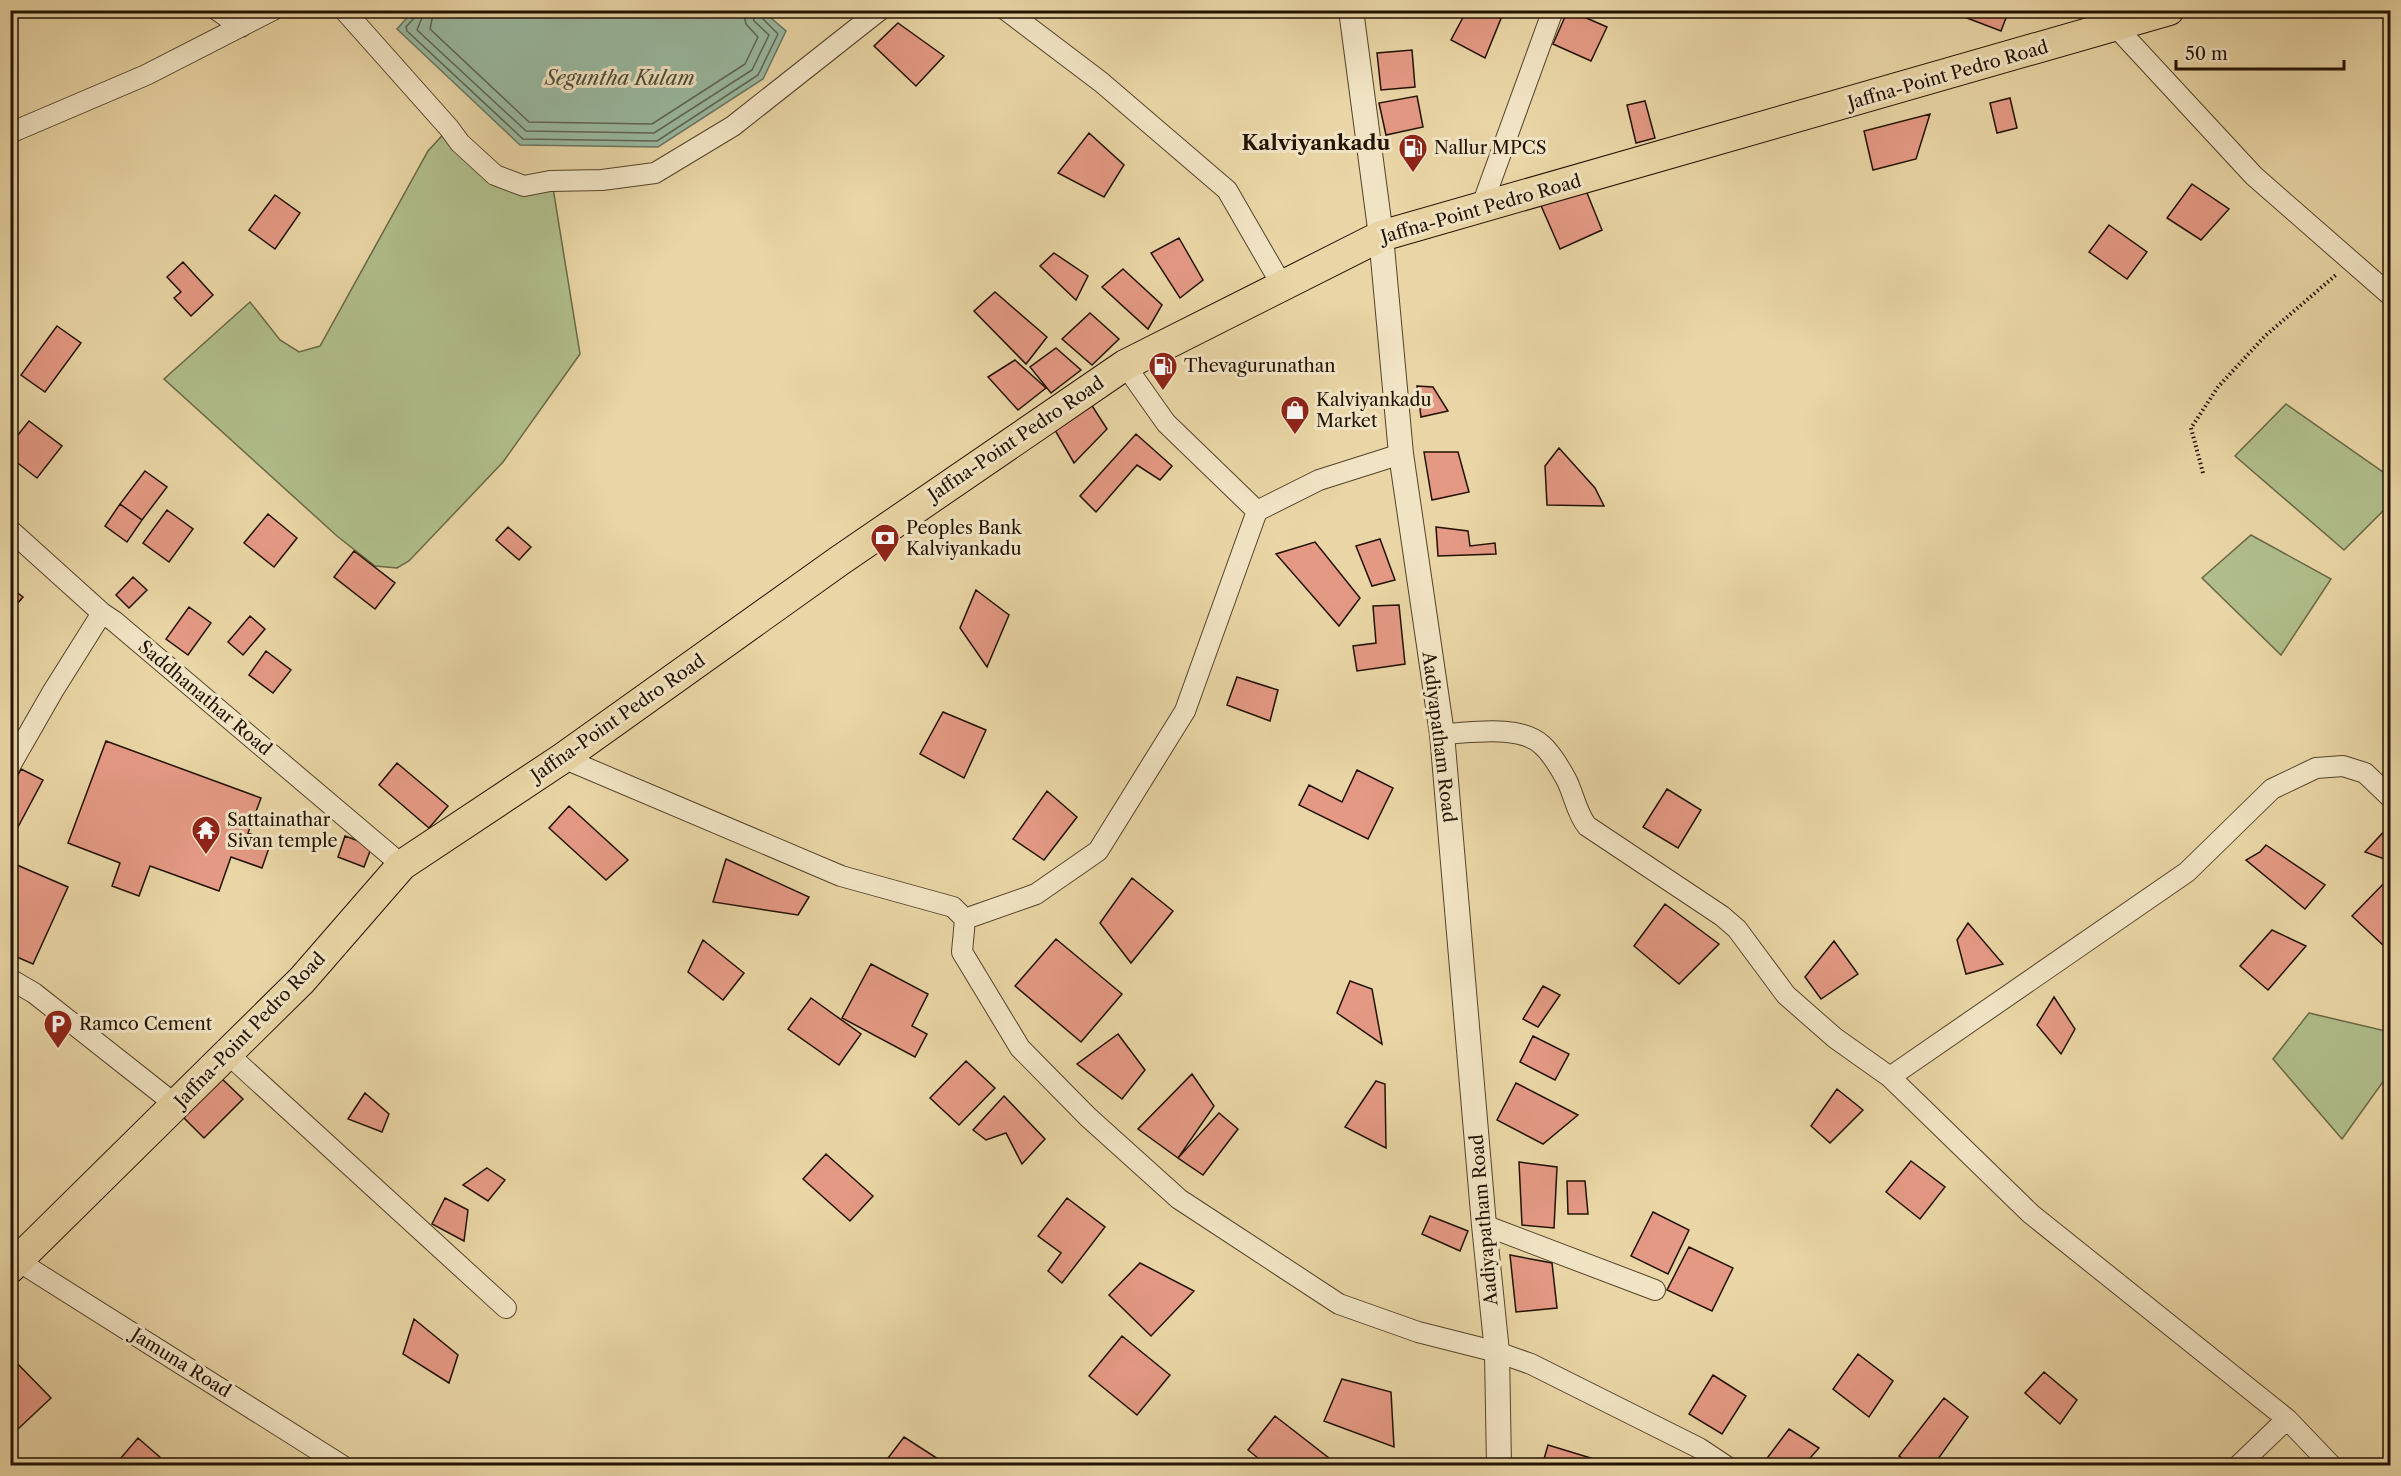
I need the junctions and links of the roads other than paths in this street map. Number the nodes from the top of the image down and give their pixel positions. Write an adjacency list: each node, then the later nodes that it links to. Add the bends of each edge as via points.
1 (217, 10): 9 (street)
2 (273, 10): 9 (street)
3 (344, 10): 4 (street, via 460,143 495,175 524,186 655,173 733,126)
4 (880, 10)
5 (1006, 10): 14 (street, via 1101,82 1227,190)
6 (1351, 10): 13 (street, Aadiyapatham Road)
7 (1553, 10): 12 (street)
8 (2169, 10): 10 (main road, Jaffna-Point Pedro Road)
9 (241, 27): 11 (street, via 146,75)
10 (2116, 27): 12 (main road, Jaffna-Point Pedro Road); 15 (street, via 2254,176)
11 (10, 133)
12 (1481, 208): 13 (main road, Jaffna-Point Pedro Road)
13 (1381, 236): 14 (main road, Jaffna-Point Pedro Road); 17 (street, Aadiyapatham Road)
14 (1283, 287): 16 (main road, Jaffna-Point Pedro Road)
15 (2391, 295)
16 (1125, 365): 18 (street, via 1166,423); 22 (main road, Jaffna-Point Pedro Road, via 839,561)
17 (1401, 454): 18 (street, via 1319,480); 21 (street, Aadiyapatham Road)
18 (1257, 511): 26 (street, via 1185,711 1098,851 1036,894)
19 (10, 530): 20 (street, Saddhanathar Road)
20 (102, 613): 23 (street); 25 (street, Saddhanathar Road)
21 (1442, 734): 29 (street, via 1513,732 1541,744 1566,780 1587,826 1722,916 1737,929 1786,995 1835,1038); 31 (street, Aadiyapatham Road)
22 (563, 758): 25 (main road, Jaffna-Point Pedro Road); 26 (street, via 841,876 952,907)
23 (10, 766)
24 (2391, 797): 29 (street, via 2365,773 2343,766 2316,768 2272,789 2187,872)
25 (402, 865): 28 (main road, Jaffna-Point Pedro Road, via 302,980)
26 (965, 919): 35 (street, via 962,952 1020,1047 1088,1117 1179,1199 1339,1304 1418,1332)
27 (10, 979): 30 (street, via 34,993)
28 (228, 1054): 30 (main road, Jaffna-Point Pedro Road); 34 (street)
29 (1890, 1077): 36 (street, via 2031,1214)
30 (176, 1105): 32 (main road, Jaffna-Point Pedro Road)
31 (1484, 1225): 33 (street); 35 (street, Aadiyapatham Road)
32 (14, 1264): 37 (street, Jamuna Road)
33 (1655, 1290)
34 (506, 1308)
35 (1497, 1352): 38 (street, Aadiyapatham Road); 39 (street, via 1531,1364 1699,1448)
36 (2287, 1419): 40 (street); 41 (street)
37 (343, 1466)
38 (1499, 1466)
39 (1726, 1466)
40 (2238, 1466)
41 (2332, 1466)

